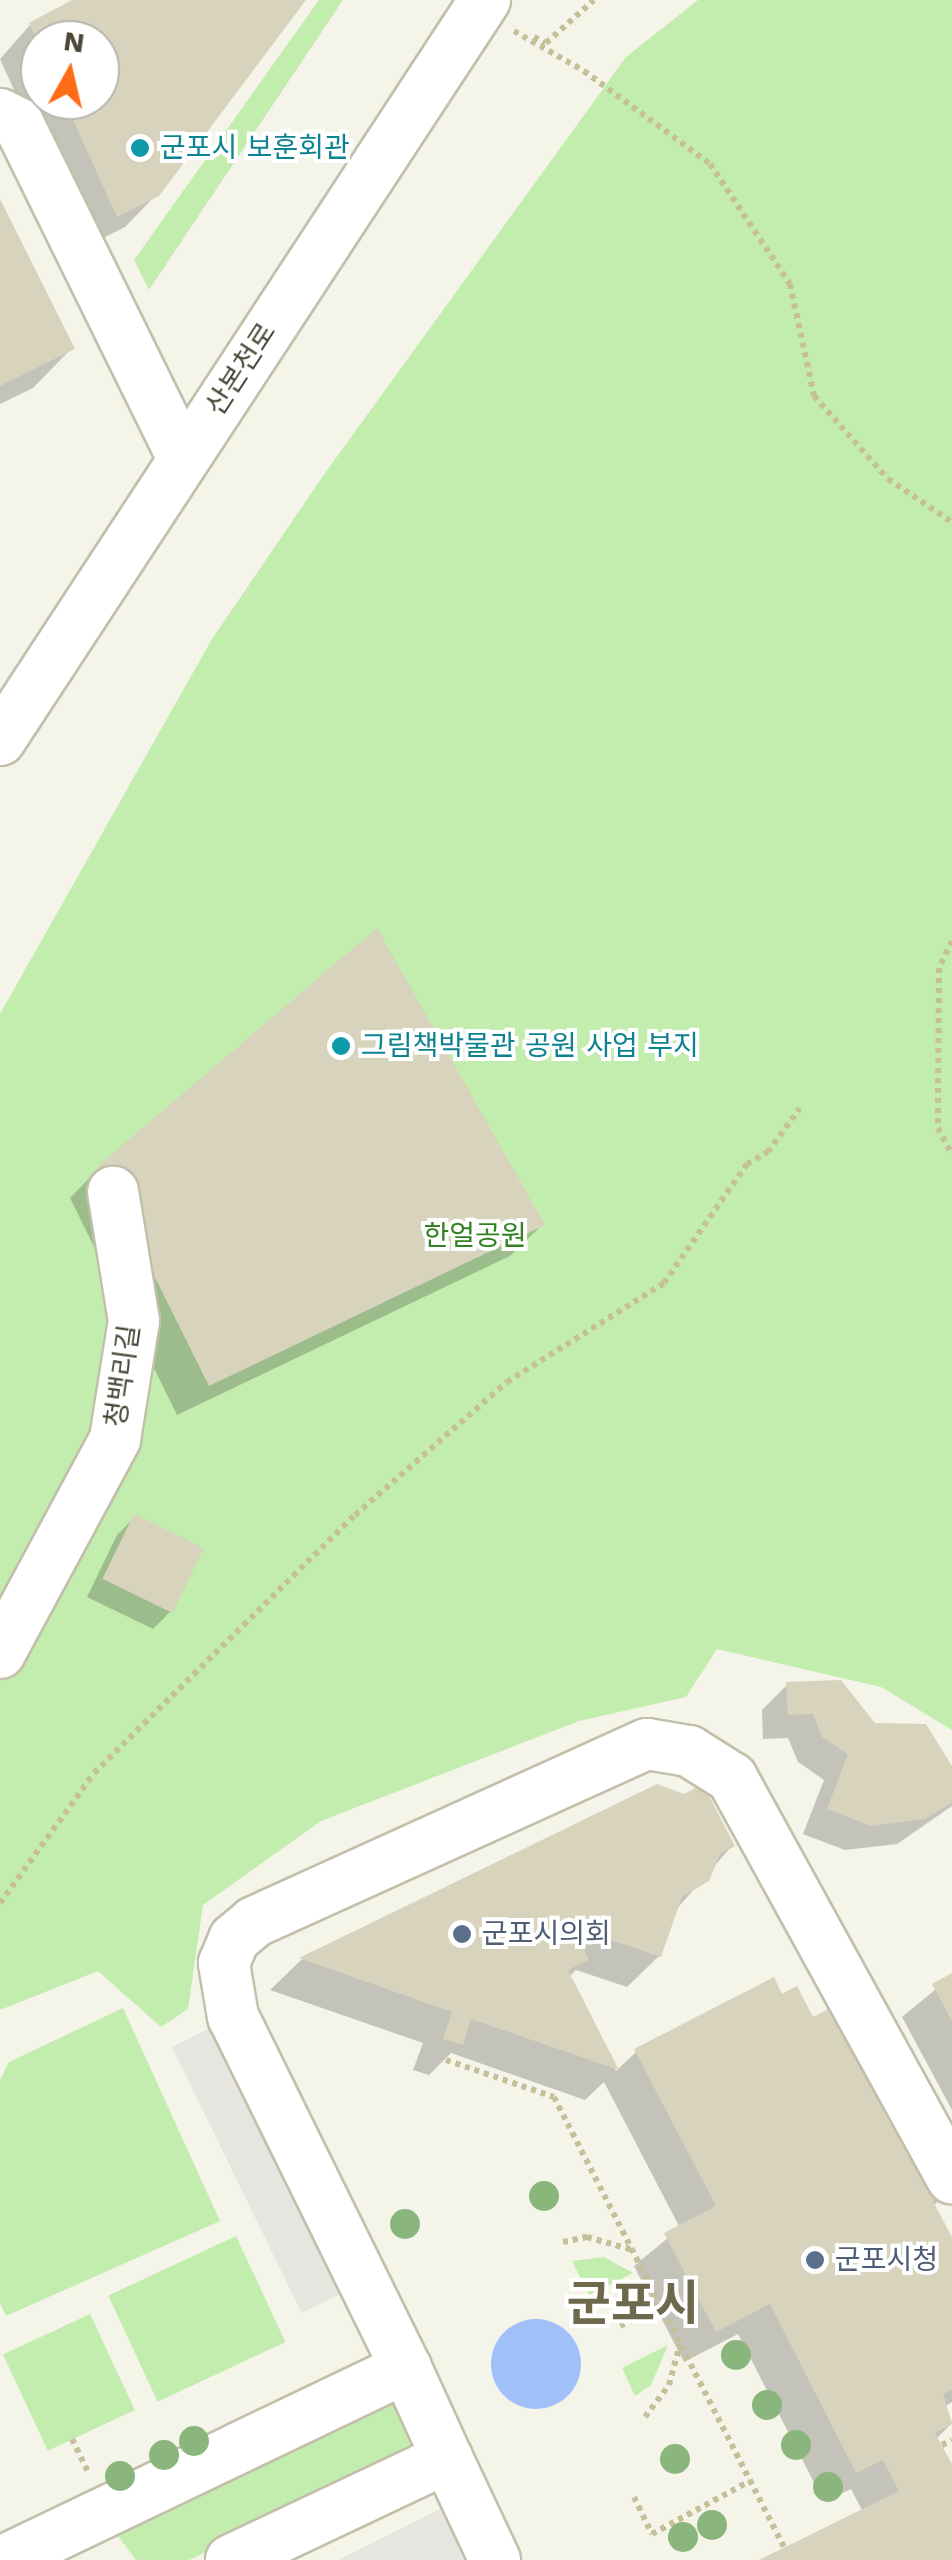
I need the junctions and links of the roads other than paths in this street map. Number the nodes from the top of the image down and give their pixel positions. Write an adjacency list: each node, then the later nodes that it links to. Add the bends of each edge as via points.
1 (482, 5): 3 (street, 산본천로)
2 (0, 114): 3 (street, via 18,123)
3 (183, 458): 4 (street, 산본천로)
4 (0, 740)
5 (113, 1192): 6 (street, 청백리길, via 134,1321 115,1439)
6 (0, 1653)
7 (952, 2178): 8 (street, via 732,1778 689,1751 646,1744 254,1922 234,1939 224,1963 232,2017)
8 (406, 2368): 9 (street); 10 (street)
9 (447, 2458): 11 (street); 12 (street)
10 (5, 2560)
11 (231, 2560)
12 (494, 2560)

